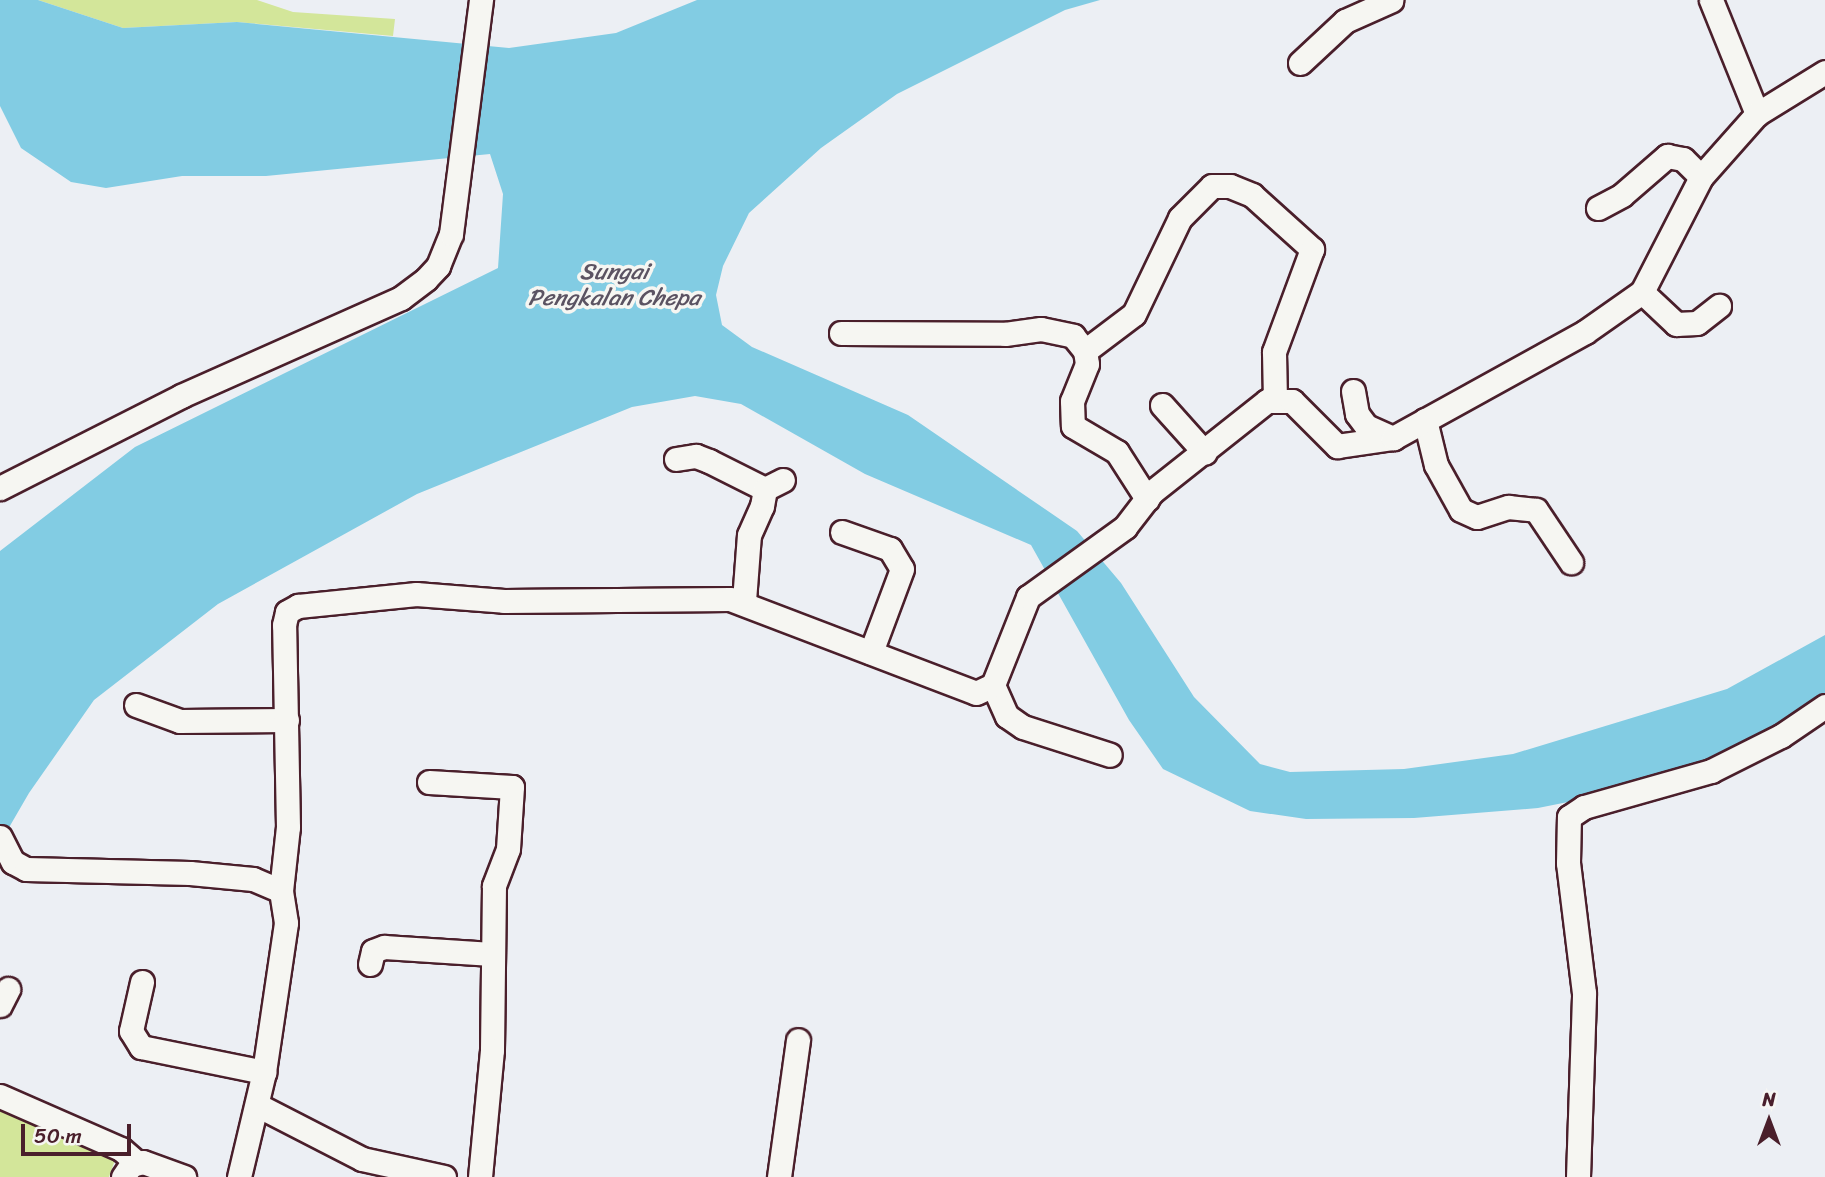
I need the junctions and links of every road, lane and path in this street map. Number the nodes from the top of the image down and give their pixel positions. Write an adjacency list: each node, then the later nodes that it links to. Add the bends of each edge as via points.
1 (1392, 0): 4 (street, via 1345,21)
2 (1711, 0): 6 (street)
3 (481, 1): 20 (street, via 460,180 446,251 426,279 401,298 181,396)
4 (1300, 63)
5 (1825, 72): 6 (street)
6 (1757, 114): 7 (street)
7 (1701, 177): 8 (street, via 1683,159 1667,156 1622,195); 9 (street)
8 (1598, 208)
9 (1642, 292): 10 (street, via 1676,324 1697,323); 16 (street, via 1585,332)
10 (1719, 306)
11 (841, 334): 12 (street, via 1005,334 1041,329 1073,336)
12 (1085, 351): 14 (street, via 1135,314 1163,249 1196,200 1212,186 1230,186 1252,195 1311,249 1274,352); 21 (street, via 1082,384 1072,401 1073,426 1116,452)
13 (1353, 391): 17 (street, via 1357,414 1366,426)
14 (1275, 398): 17 (street, via 1292,401 1337,446); 18 (street)
15 (1162, 405): 18 (street)
16 (1425, 421): 17 (street); 23 (street, via 1436,465 1461,510 1477,517 1508,508 1536,510)
17 (1393, 438)
18 (1205, 453): 21 (street)
19 (676, 459): 24 (street, via 709,461 774,485 745,552)
20 (0, 488)
21 (1147, 499): 26 (street, via 1125,527 1028,597)
22 (842, 532): 25 (street, via 890,549 902,569)
23 (1571, 562)
24 (744, 601): 25 (street); 29 (street, via 504,601 416,594 298,606 287,612 284,625)
25 (871, 652): 26 (street, via 964,692)
26 (993, 685): 30 (street, via 1007,716 1023,727)
27 (136, 705): 29 (street, via 180,721)
28 (1825, 706): 47 (street, via 1781,736 1711,771 1584,807 1569,817 1568,863 1584,993)
29 (287, 720): 33 (street, via 288,827)
30 (1110, 755)
31 (429, 782): 34 (street, via 512,787 508,849 494,886)
32 (0, 837): 33 (street, via 13,862 35,870 139,869 253,879)
33 (281, 891): 38 (street, via 286,923)
34 (492, 954): 35 (street, via 384,947 373,951); 45 (street, via 489,1116)
35 (370, 964)
36 (142, 982): 38 (street, via 131,1031 141,1047)
37 (798, 1040): 46 (street)
38 (264, 1072): 40 (street)
39 (0, 1096): 41 (street, via 121,1149)
40 (259, 1106): 43 (street); 44 (street, via 362,1158)
41 (130, 1170): 42 (street)
42 (184, 1177)
43 (239, 1177)
44 (444, 1177)
45 (480, 1177)
46 (779, 1177)
47 (1578, 1177)

